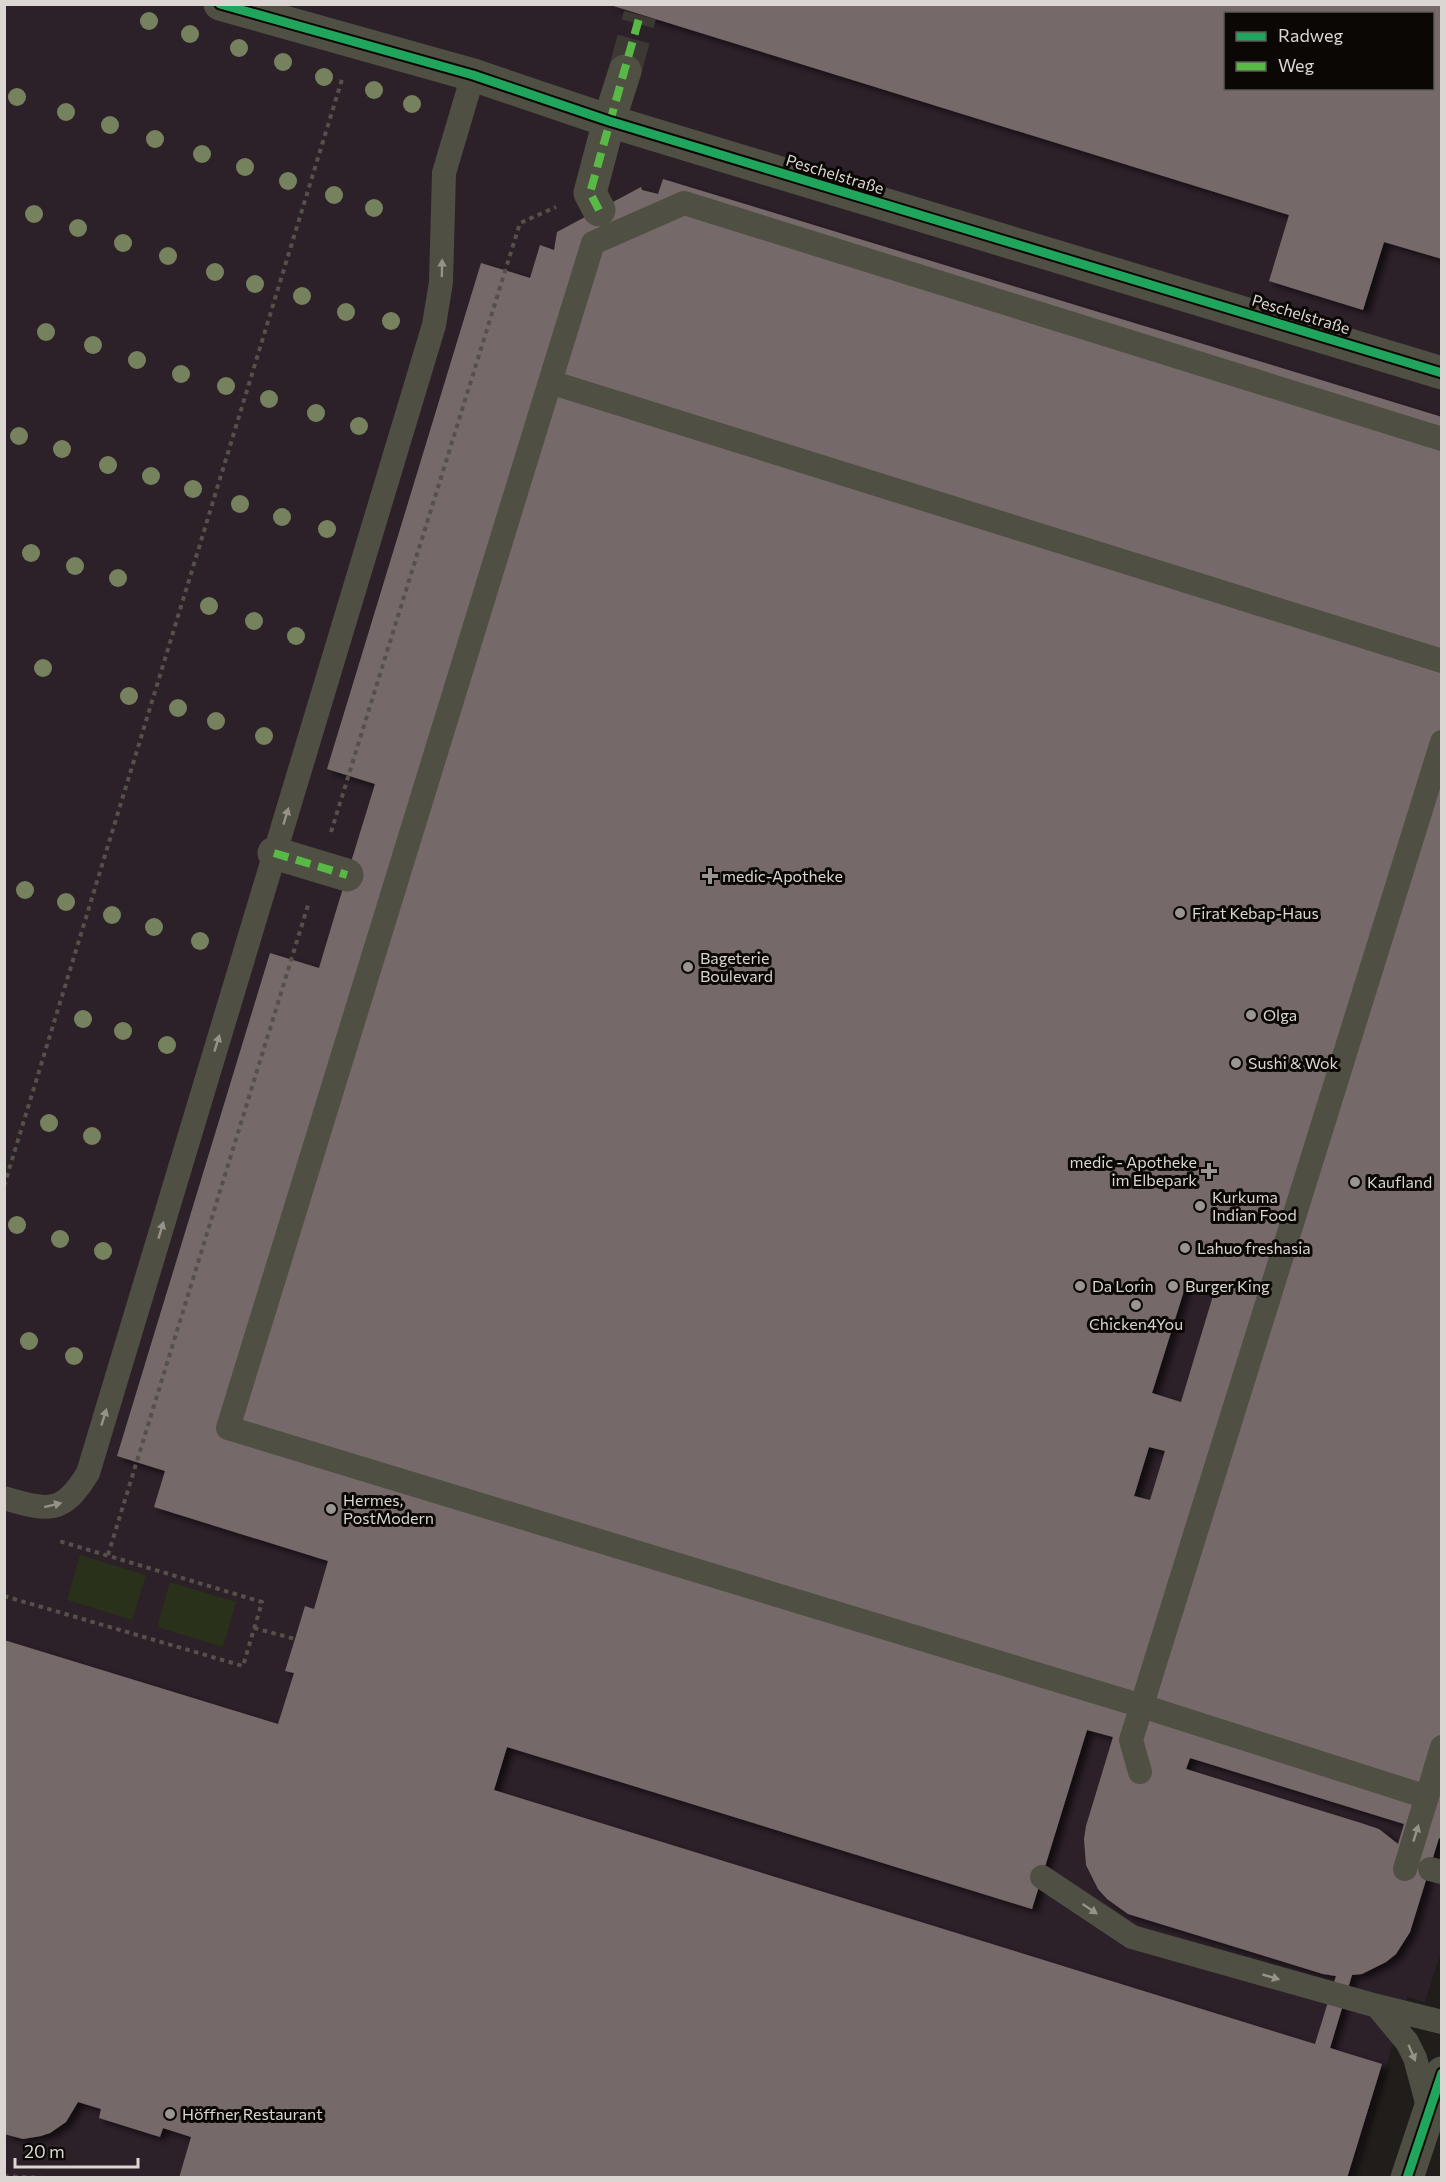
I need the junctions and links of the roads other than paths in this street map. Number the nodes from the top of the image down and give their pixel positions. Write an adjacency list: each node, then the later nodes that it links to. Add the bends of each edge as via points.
1 (232, 6): 3 (street, Peschelstraße)
2 (625, 71): 4 (street)
3 (473, 75): 4 (street, Peschelstraße); 11 (lane, one-way to 3, via 434,326 441,282 444,173)
4 (609, 121): 5 (street, via 590,193); 6 (street, Peschelstraße)
5 (599, 210)
6 (1442, 373)
7 (550, 382): 8 (lane, via 593,243 684,202); 9 (lane); 14 (lane, via 228,1428)
8 (1442, 439)
9 (1442, 662)
10 (1442, 742): 14 (lane)
11 (274, 853): 12 (street); 13 (lane, one-way to 11, via 39,1508 59,1505 76,1493 88,1473)
12 (347, 875)
13 (4, 1498)
14 (1142, 1706): 16 (lane, via 1131,1740); 17 (lane)
15 (1442, 1747): 17 (lane)
16 (1140, 1772)
17 (1426, 1797): 18 (lane, one-way to 17)
18 (1405, 1869)
19 (1042, 1876): 20 (lane, one-way to 20, via 1132,1937)
20 (1377, 2007): 21 (lane); 23 (lane, one-way to 23, via 1407,2042)
21 (1442, 2022)
22 (1442, 2073): 23 (street)
23 (1429, 2110): 24 (street)
24 (1407, 2178)

